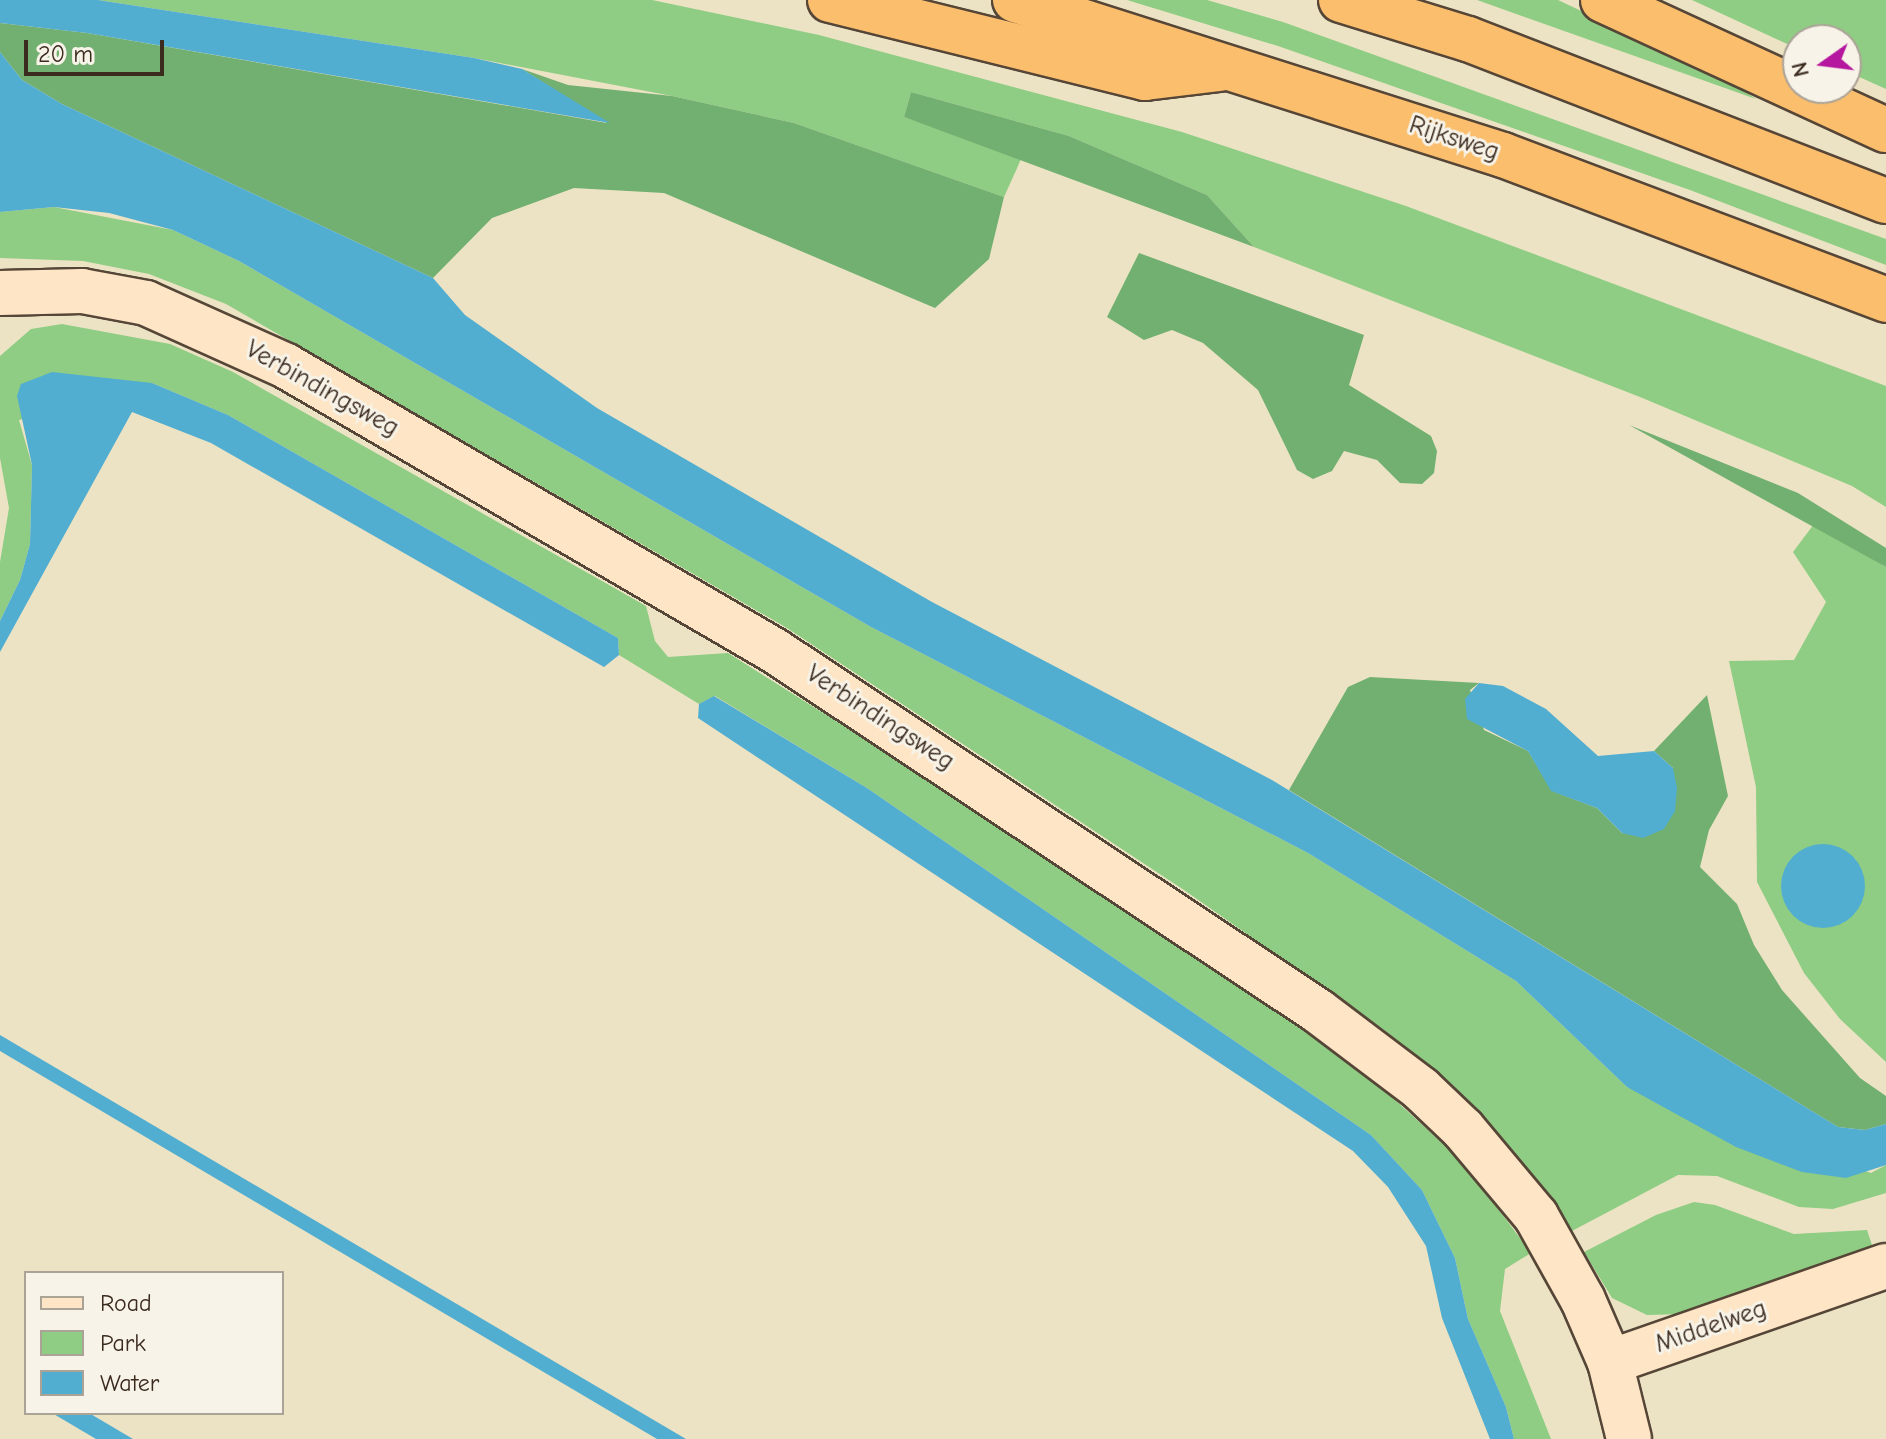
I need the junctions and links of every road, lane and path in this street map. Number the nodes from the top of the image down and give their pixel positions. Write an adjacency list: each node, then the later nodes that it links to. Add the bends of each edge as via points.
1 (830, 0): 5 (highway, via 1145,78)
2 (1015, 0): 5 (highway, Rijksweg)
3 (1341, 0): 7 (highway, via 1468,39)
4 (1603, 0): 6 (highway)
5 (1234, 67): 9 (highway, Rijksweg, via 1503,155)
6 (1886, 130)
7 (1886, 201)
8 (0, 293): 11 (street, Verbindingsweg, via 82,291 146,303 230,338 775,651 946,760 1318,1011 1421,1089 1536,1216)
9 (1886, 300)
10 (1886, 1266): 11 (street, Middelweg)
11 (1610, 1362): 12 (street)
12 (1629, 1439)

